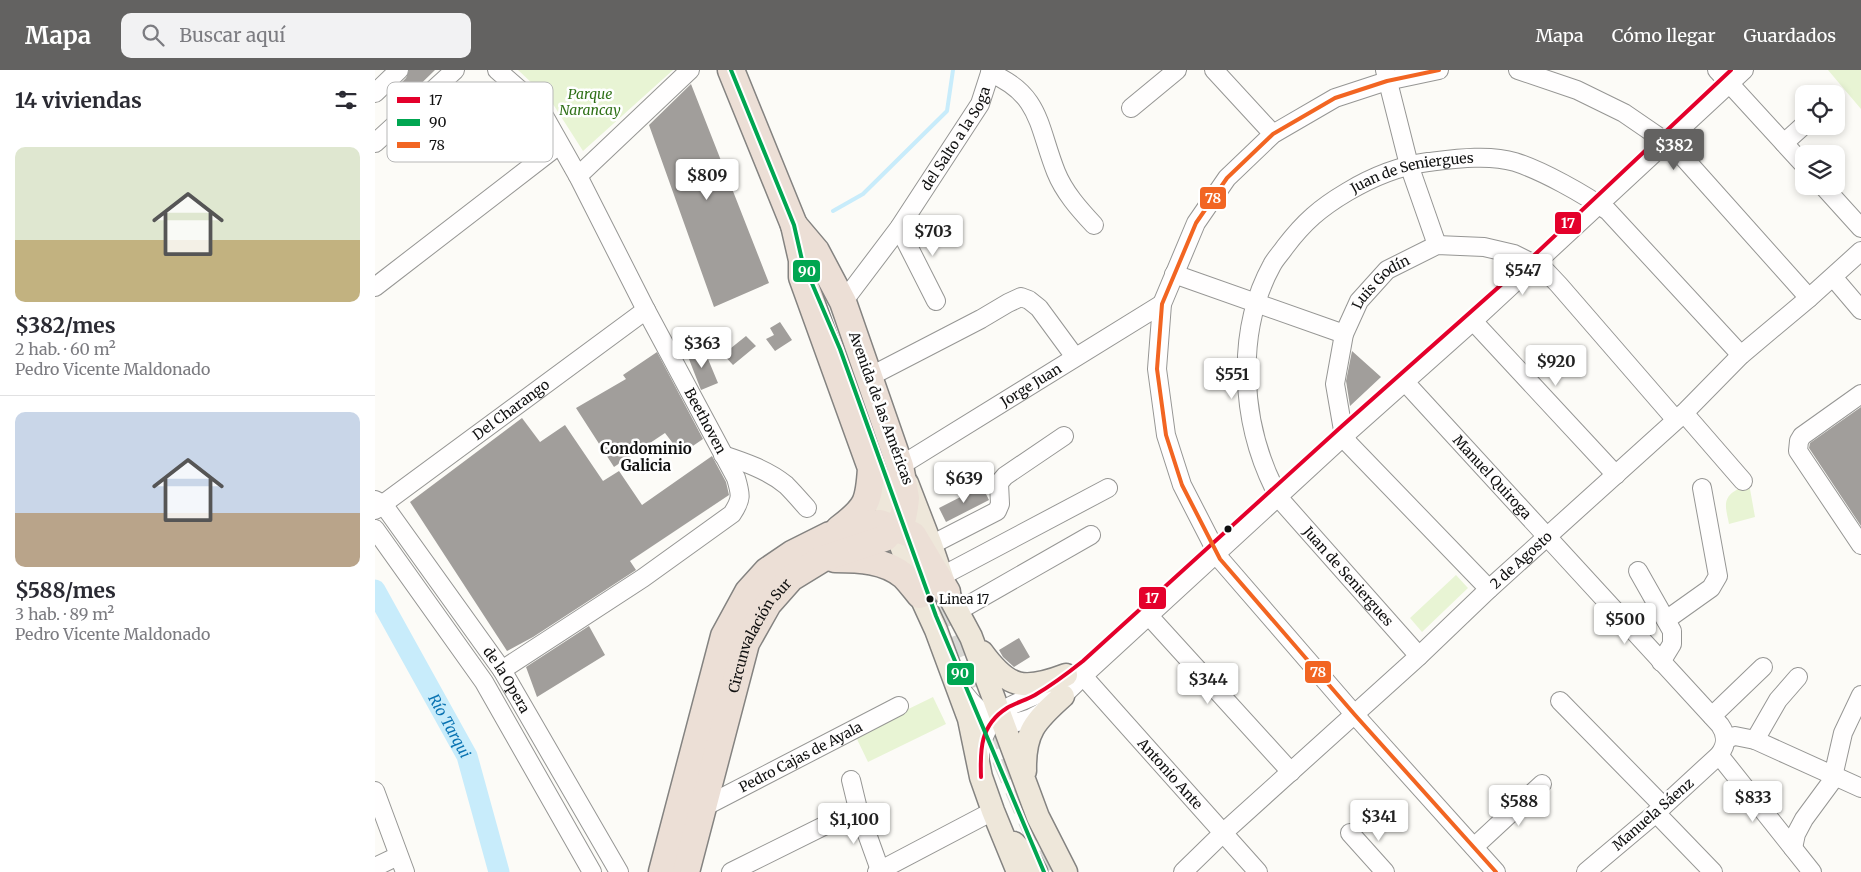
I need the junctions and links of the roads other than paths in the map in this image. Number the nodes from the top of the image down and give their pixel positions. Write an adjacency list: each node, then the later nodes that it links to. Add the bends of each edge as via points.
1 (399, 70): 16 (street)
2 (455, 70): 14 (street)
3 (497, 70): 15 (street, Beethoven)
4 (690, 70): 30 (street)
5 (731, 70): 38 (highway, Avenida de las Américas)
6 (1177, 70): 17 (street)
7 (1214, 70): 20 (street)
8 (1439, 70): 12 (street)
9 (1518, 70): 22 (street, via 1577,90 1624,113)
10 (1744, 70): 13 (street)
11 (991, 71): 33 (street, via 1023,94 1033,108 1056,173 1072,200); 34 (street, del Salto a la Soga, via 980,104)
12 (1386, 75): 20 (street, via 1335,98); 29 (street)
13 (1725, 75): 22 (street); 24 (street)
14 (442, 82)
15 (510, 82)
16 (375, 93)
17 (1131, 108)
18 (387, 132): 23 (street)
19 (1795, 133): 24 (street)
20 (1273, 134): 40 (street, via 1227,178 1196,223)
21 (553, 135): 25 (street, Beethoven)
22 (1663, 138): 32 (street); 43 (street)
23 (375, 143)
24 (1784, 143): 27 (street)
25 (559, 145): 26 (street); 30 (street, Beethoven)
26 (553, 150)
27 (1795, 155)
28 (537, 162): 42 (street)
29 (1409, 165): 32 (street, Juan de Seniergues, via 1458,158 1514,161); 36 (street); 47 (street, Juan de Seniergues, via 1365,181 1331,201 1301,226 1272,265)
30 (578, 176): 48 (street, Beethoven)
31 (1831, 195): 35 (street)
32 (1595, 202): 39 (street); 52 (street, Juan de Seniergues, via 1608,211)
33 (1094, 225)
34 (899, 228): 44 (street); 45 (street, del Salto a la Soga)
35 (1861, 228)
36 (1437, 245): 39 (street, Luis Godín, via 1484,247); 51 (street, Luis Godín, via 1387,270 1359,301)
37 (1861, 251): 41 (street, 2 de Agosto)
38 (809, 256): 45 (highway, Avenida de las Américas); 61 (highway, Avenida de las Américas, via 802,278 862,437)
39 (1535, 264): 50 (street); 57 (street, Luis Godín); 58 (street)
40 (1173, 274): 46 (street); 47 (street)
41 (1833, 277): 43 (street, 2 de Agosto); 49 (street)
42 (375, 286)
43 (1809, 298): 52 (street, 2 de Agosto)
44 (936, 301)
45 (843, 302): 54 (highway, Avenida de las Américas)
46 (1161, 304): 53 (street, Jorge Juan); 76 (street, via 1157,369 1166,435 1182,485)
47 (1256, 304): 51 (street); 66 (street, Juan de Seniergues, via 1246,357 1249,403 1259,450)
48 (646, 310): 60 (street, Beethoven); 67 (street, Del Charango)
49 (1861, 310)
50 (1473, 321): 55 (street); 62 (street)
51 (1344, 334): 58 (street, Luis Godín, via 1335,384)
52 (1741, 355): 57 (street, 2 de Agosto)
53 (1075, 357): 54 (street, via 1039,308 1021,297); 61 (street, Jorge Juan)
54 (869, 377): 61 (highway, Avenida de las Américas)
55 (1405, 382): 58 (street); 72 (street, Manuel Quiroga)
56 (1861, 394): 73 (street, via 1802,436 1798,446 1798,452)
57 (1680, 417): 62 (street, 2 de Agosto); 63 (street, Luis Godín)
58 (1343, 431): 66 (street); 78 (street, via 1349,444)
59 (1064, 436): 74 (street, via 1005,476 999,483 997,511)
60 (723, 455): 68 (street, via 765,471 785,484); 87 (street, Beethoven, via 740,492 740,502 733,514 643,578)
61 (886, 469): 69 (highway, via 906,498 903,518); 74 (main road, Avenida de las Américas); 75 (highway, via 865,505)
62 (1616, 475): 72 (street, 2 de Agosto)
63 (1743, 481)
64 (1108, 488): 79 (street)
65 (1702, 488): 82 (street, via 1718,576 1707,592)
66 (1276, 492): 76 (street); 84 (street, Juan de Seniergues)
67 (378, 505): 87 (street, de la Opera)
68 (807, 508)
69 (895, 528): 75 (highway, via 864,524); 79 (highway, via 913,535); 80 (main road)
70 (375, 529): 118 (street, de la Opera, via 484,682)
71 (1091, 535): 79 (street)
72 (1547, 537): 78 (street, 2 de Agosto); 85 (street, Manuel Quiroga)
73 (1861, 545)
74 (931, 546): 79 (main road, Avenida de las Américas)
75 (826, 547): 80 (highway, via 889,567); 107 (highway, Circunvalación Sur, via 768,604 745,643); 120 (highway, Circunvalación Sur, via 792,554 767,571 748,592 724,636)
76 (1214, 549): 81 (street); 90 (street, via 1083,661); 94 (street)
77 (1638, 571): 82 (street)
78 (1489, 589): 84 (street, 2 de Agosto)
79 (949, 593): 83 (main road, Avenida de las Américas)
80 (920, 594): 88 (main road)
81 (1149, 616): 90 (street); 99 (street)
82 (1666, 620): 85 (street, via 1672,631 1672,641)
83 (971, 637): 90 (main road, via 992,666 1005,677 1023,685); 96 (main road, Avenida de las Américas)
84 (1419, 656): 94 (street, 2 de Agosto)
85 (1661, 662): 95 (street, Manuel Quiroga)
86 (1763, 667): 95 (street)
87 (502, 670): 119 (street, de la Opera)
88 (951, 670): 96 (street, via 974,706); 101 (main road, via 969,720)
89 (1798, 677): 97 (street, via 1778,700)
90 (1071, 682): 96 (street, via 1031,718 1017,723); 103 (main road, via 1033,728 1025,751); 111 (street, Antonio Ante)
91 (1861, 695): 100 (street, via 1843,733)
92 (1560, 701): 109 (street)
93 (899, 706): 107 (street, Pedro Cajas de Ayala)
94 (1355, 715): 99 (street, 2 de Agosto); 113 (street)
95 (1711, 716): 98 (street, Manuel Quiroga, via 1723,730)
96 (999, 719): 101 (street, via 983,736); 103 (main road, Avenida de las Américas)
97 (1755, 740): 98 (street, via 1735,736); 100 (street)
98 (1722, 747): 109 (street, Manuela Sáenz); 114 (street, Manuel Quiroga)
99 (1291, 772): 111 (street, 2 de Agosto)
100 (1833, 775): 105 (street); 114 (street, via 1808,811)
101 (981, 777): 110 (main road)
102 (851, 780): 108 (street)
103 (1026, 782): 125 (main road, Avenida de las Américas, via 1038,817)
104 (1542, 784): 113 (street)
105 (1861, 788)
106 (375, 794): 115 (street)
107 (702, 808): 121 (highway, Circunvalación Sur)
108 (858, 809): 117 (street); 122 (street)
109 (1660, 810): 130 (street, Manuela Sáenz); 131 (street)
110 (996, 819): 117 (street); 123 (main road); 124 (main road)
111 (1224, 832): 126 (street, 2 de Agosto); 127 (street, Antonio Ante)
112 (1350, 833): 128 (street)
113 (1474, 847): 129 (street)
114 (1793, 848): 132 (street, Manuel Quiroga)
115 (401, 864): 116 (street)
116 (375, 867)
117 (879, 871)
118 (592, 872)
119 (619, 872)
120 (662, 872)
121 (686, 872)
122 (731, 872)
123 (1019, 872)
124 (1036, 872)
125 (1066, 872)
126 (1183, 872)
127 (1258, 872)
128 (1385, 872)
129 (1496, 872)
130 (1586, 872)
131 (1713, 872)
132 (1812, 872)

